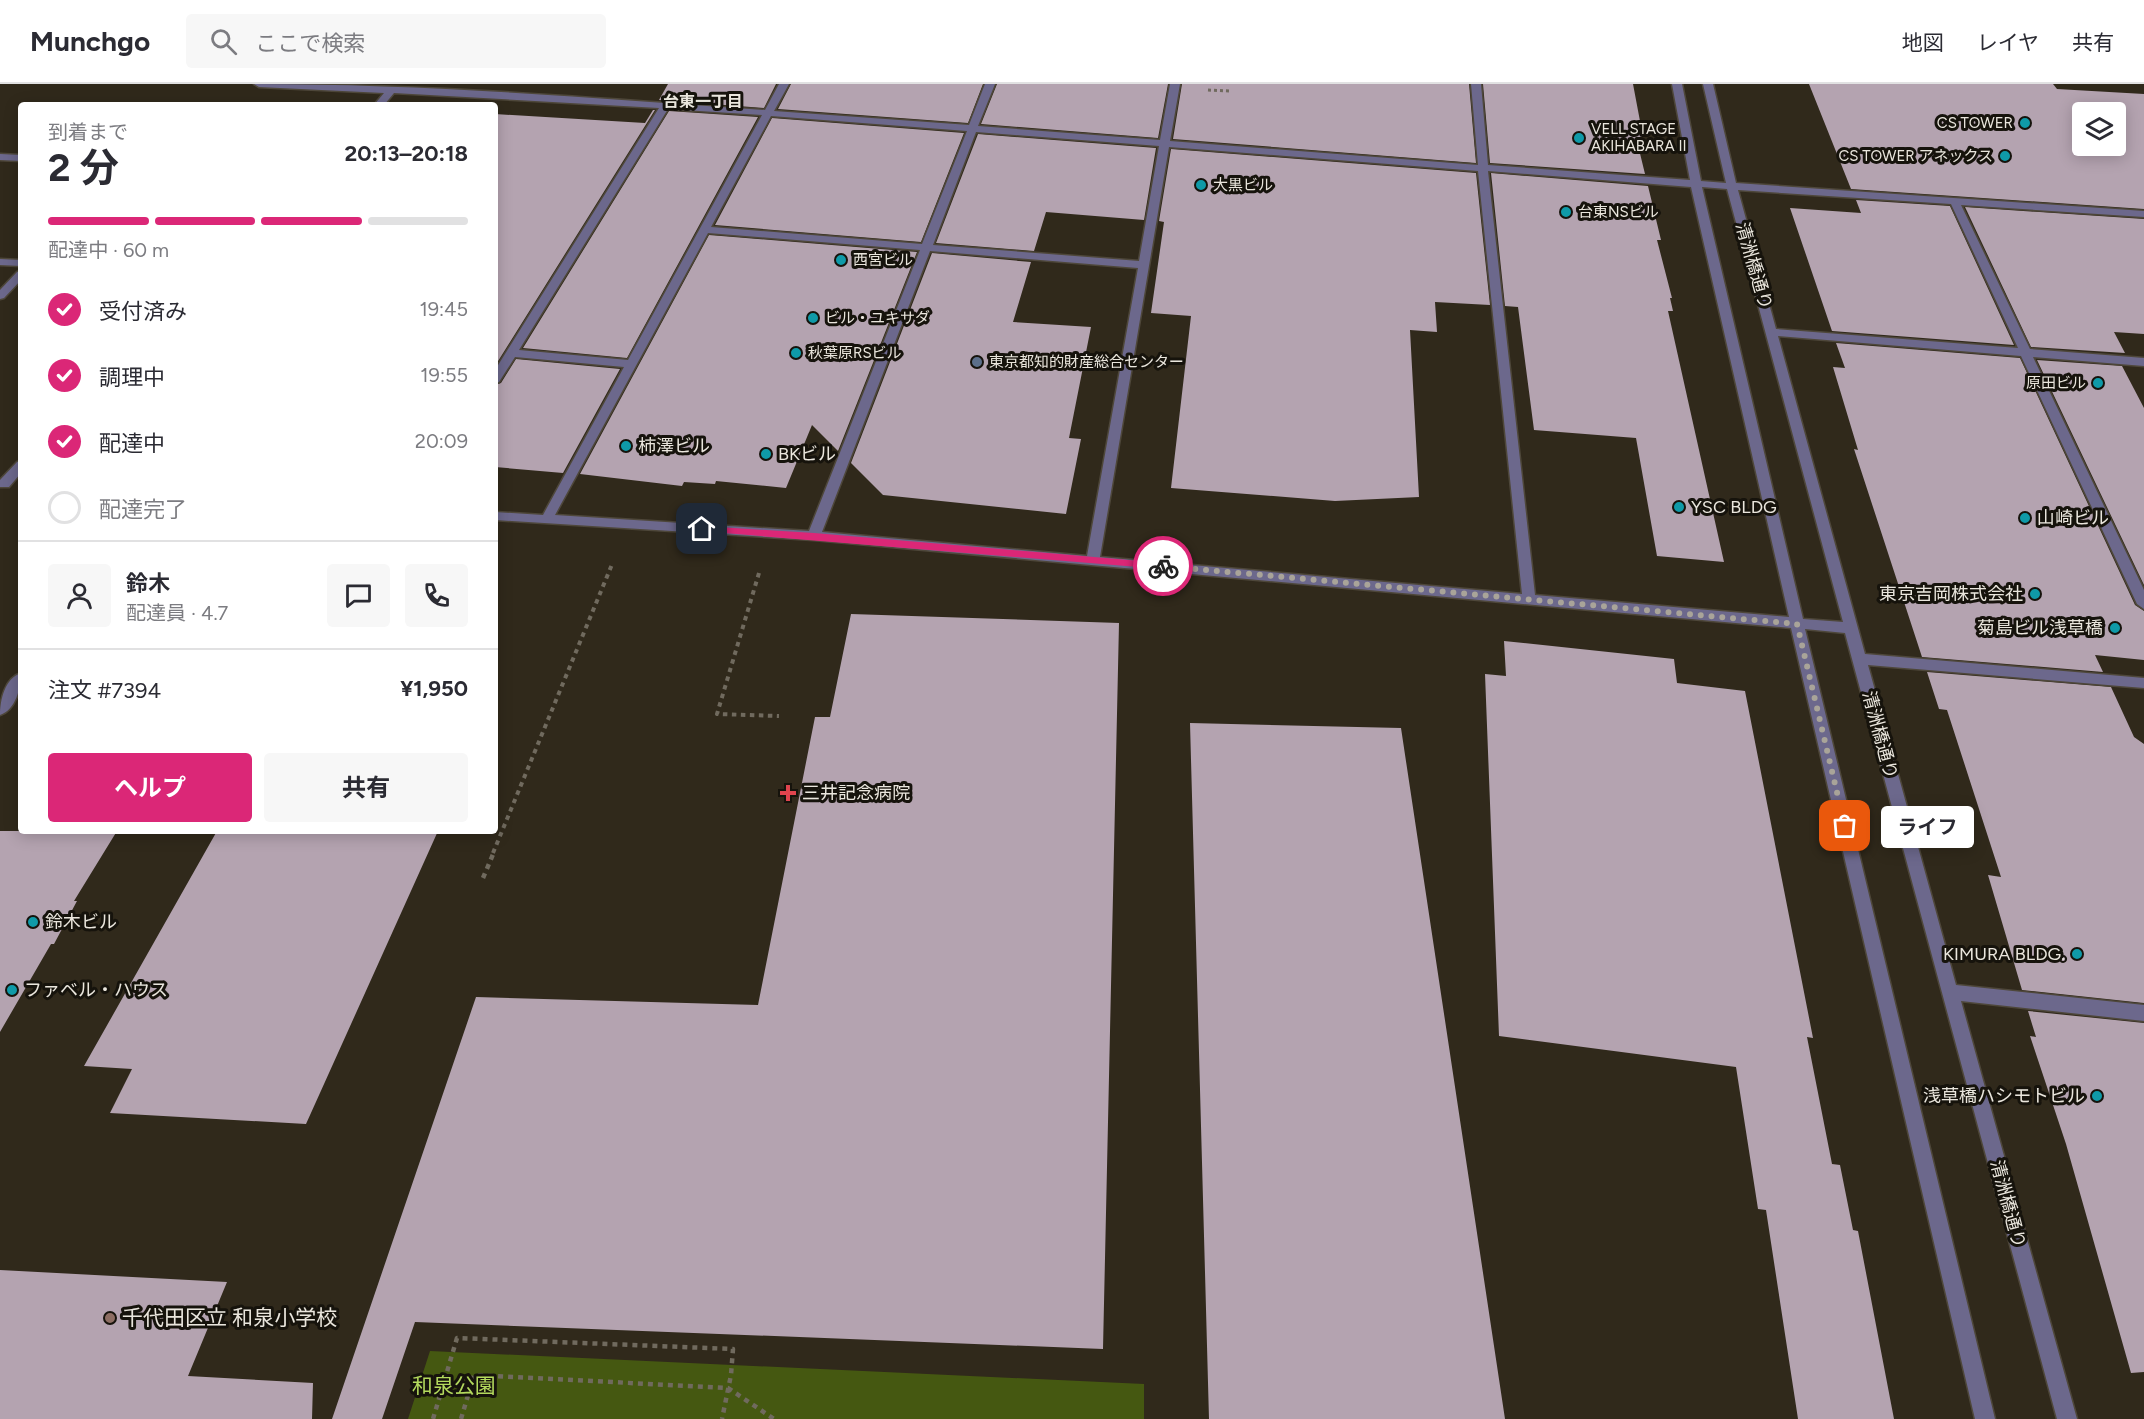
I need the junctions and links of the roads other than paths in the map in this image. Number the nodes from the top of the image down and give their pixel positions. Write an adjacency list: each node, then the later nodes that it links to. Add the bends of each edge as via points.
1 (260, 84): 9 (street)
2 (784, 84): 13 (street)
3 (990, 84): 14 (street)
4 (1175, 84): 15 (street)
5 (1476, 84): 18 (street)
6 (1677, 84): 19 (street, 清洲橋通り)
7 (1708, 84): 20 (street, 清洲橋通り)
8 (551, 86): 10 (street)
9 (391, 90): 10 (street); 11 (street)
10 (543, 97): 12 (street)
11 (381, 102)
12 (665, 106): 13 (street); 31 (street)
13 (769, 112): 14 (street); 23 (street)
14 (973, 129): 15 (street); 24 (street)
15 (1163, 144): 18 (street); 27 (street)
16 (0, 157): 17 (street)
17 (18, 158)
18 (1483, 168): 19 (street); 43 (street)
19 (1696, 184): 20 (street); 45 (street, 清洲橋通り)
20 (1731, 187): 21 (street); 30 (street, 清洲橋通り)
21 (1955, 202): 22 (street); 32 (street)
22 (2144, 214)
23 (704, 230): 24 (street); 34 (street)
24 (927, 248): 27 (street); 41 (street)
25 (0, 262): 26 (street)
26 (18, 263)
27 (1143, 265): 42 (street)
28 (18, 277): 29 (street)
29 (0, 296)
30 (1773, 333): 32 (street); 46 (street, 清洲橋通り)
31 (512, 352): 34 (street); 35 (street)
32 (2026, 352): 33 (street); 44 (street)
33 (2144, 362)
34 (631, 364): 40 (street)
35 (498, 384)
36 (18, 468): 37 (street)
37 (2, 484): 38 (street)
38 (18, 485)
39 (498, 516): 40 (street)
40 (547, 519): 41 (street)
41 (814, 536): 42 (street)
42 (1094, 560): 43 (street)
43 (1529, 600): 45 (street)
44 (2144, 604)
45 (1797, 624): 46 (street); 53 (street, 清洲橋通り)
46 (1851, 628): 47 (street, 清洲橋通り)
47 (1859, 659): 49 (street); 51 (street, 清洲橋通り)
48 (18, 682): 50 (street)
49 (2144, 683)
50 (0, 709)
51 (1951, 992): 52 (street); 54 (street, 清洲橋通り)
52 (2144, 1013)
53 (1985, 1419)
54 (2067, 1419)

